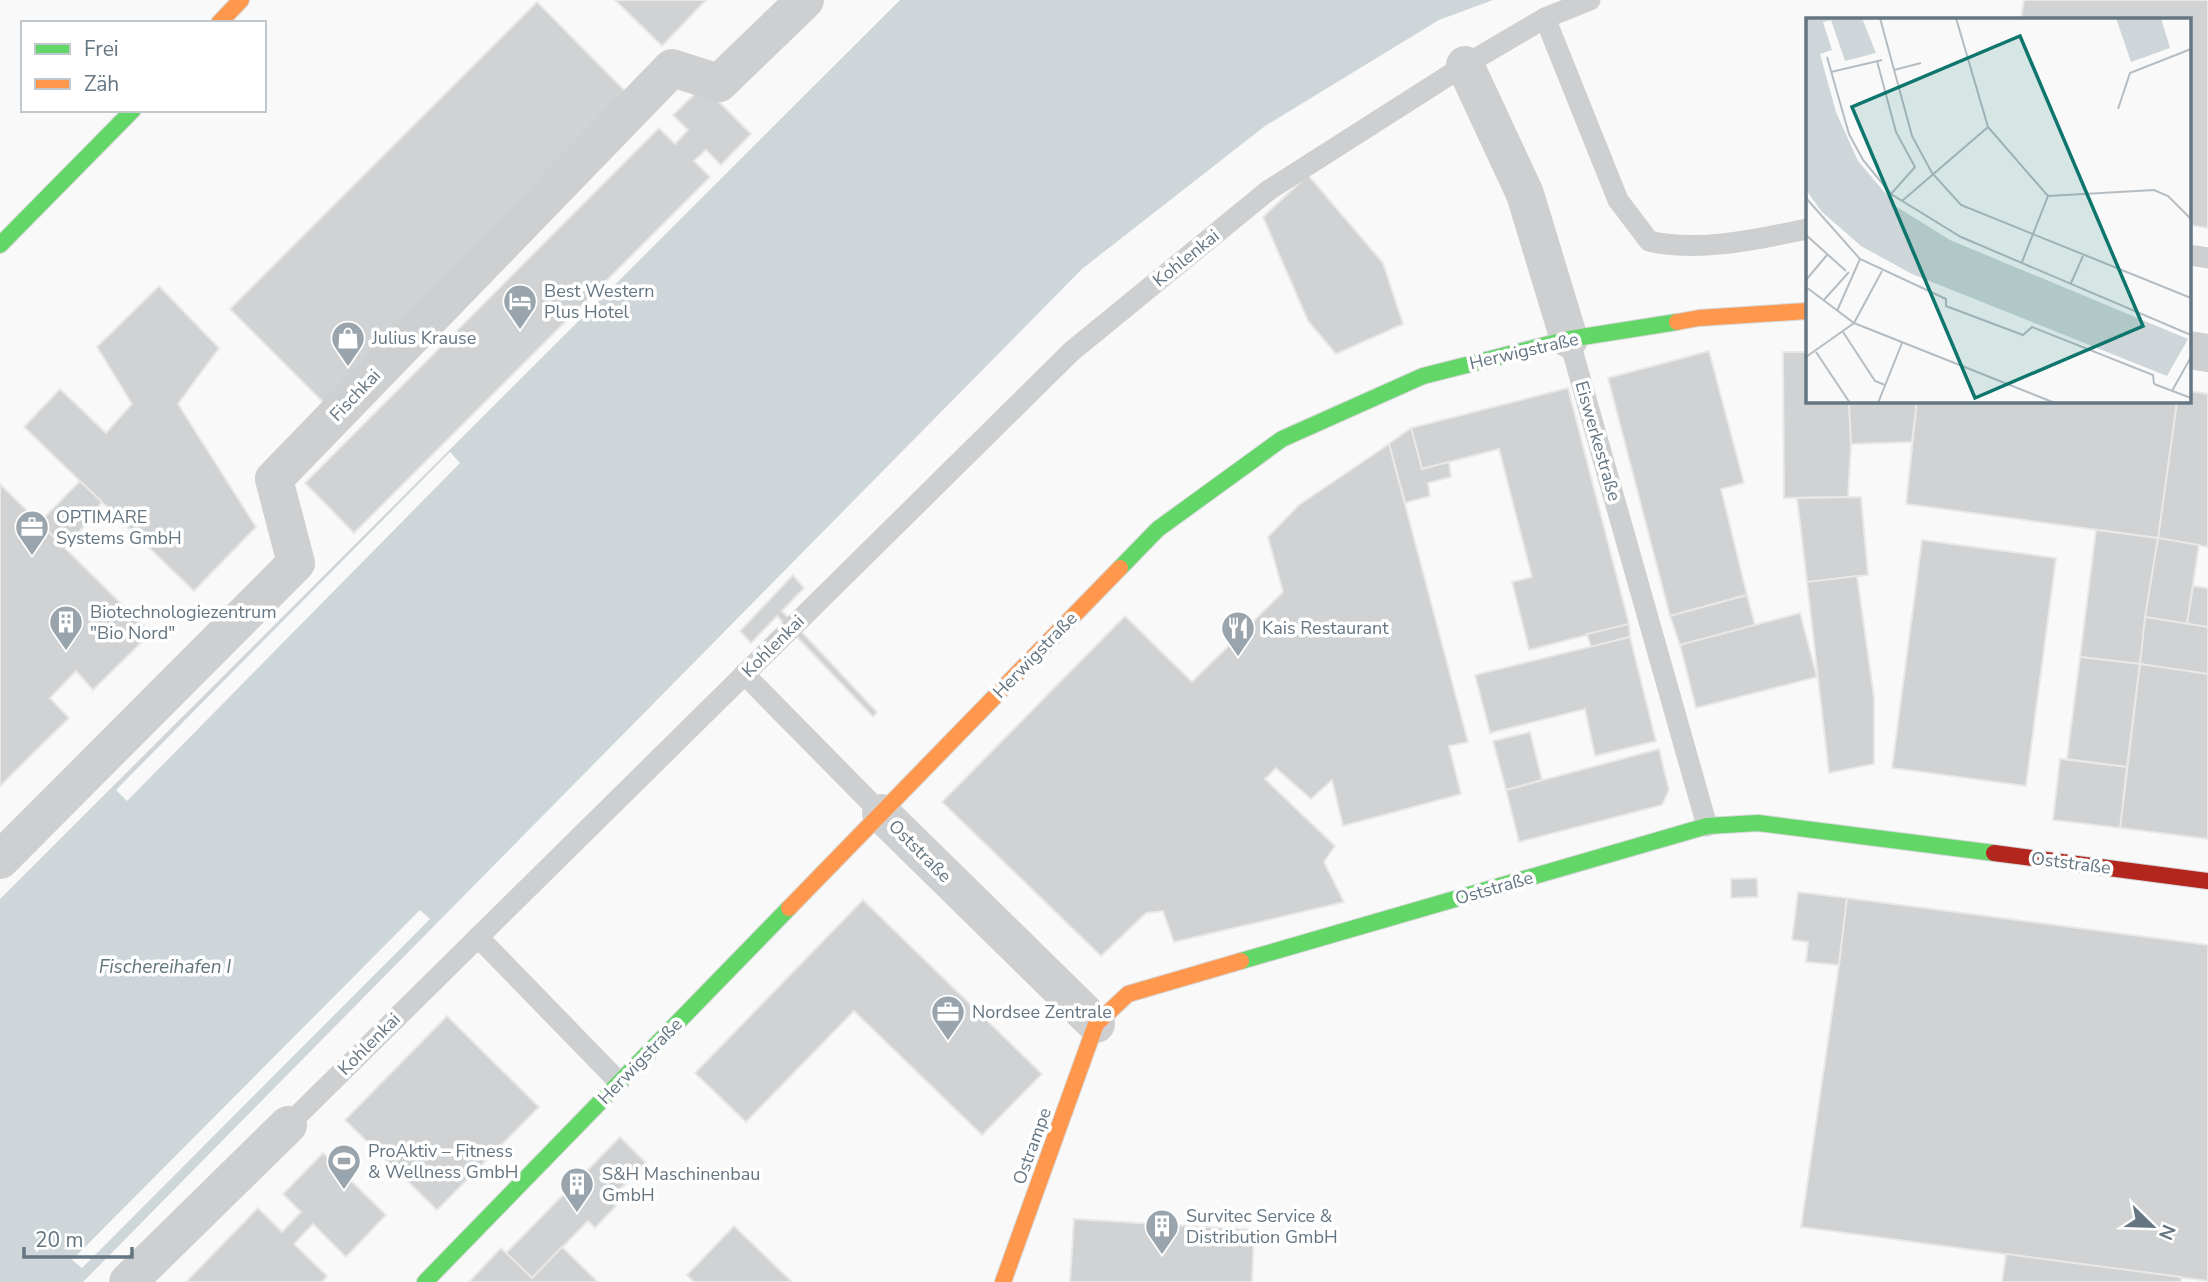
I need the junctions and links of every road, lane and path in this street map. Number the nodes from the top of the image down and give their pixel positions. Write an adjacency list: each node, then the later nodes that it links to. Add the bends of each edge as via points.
1 (241, 0): 5 (street)
2 (805, 0): 19 (street, Fischkai, via 719,83 672,68 274,479 296,563)
3 (1590, 0): 4 (lane, Kohlenkai)
4 (1545, 18): 6 (lane, Kohlenkai); 8 (lane, via 1618,200 1649,242 1672,247)
5 (221, 21)
6 (1465, 65): 13 (street, Eiswerkestraße, via 1525,194); 16 (lane, Kohlenkai, via 1269,190 1072,351)
7 (130, 112): 9 (street)
8 (1806, 229)
9 (0, 245)
10 (2190, 255): 11 (lane)
11 (2208, 258)
12 (1806, 311): 13 (street, Herwigstraße, via 1699,318)
13 (1569, 339): 17 (street, Herwigstraße, via 1423,376 1282,439 1158,528); 18 (lane, Eiswerkestraße)
14 (2190, 350): 15 (street)
15 (2208, 353)
16 (744, 674): 17 (lane); 21 (lane, Kohlenkai)
17 (881, 813): 22 (street, Oststraße); 23 (street, Herwigstraße)
18 (1707, 826): 20 (street, Oststraße, via 1758,823); 22 (street, Oststraße, via 1128,994)
19 (0, 860)
20 (2208, 881)
21 (478, 937): 23 (lane); 24 (lane, Kohlenkai)
22 (1096, 1024): 27 (street, Ostrampe)
23 (619, 1082): 26 (street, Herwigstraße)
24 (288, 1125): 25 (street, Kohlenkai)
25 (128, 1282)
26 (425, 1282)
27 (1003, 1282)

